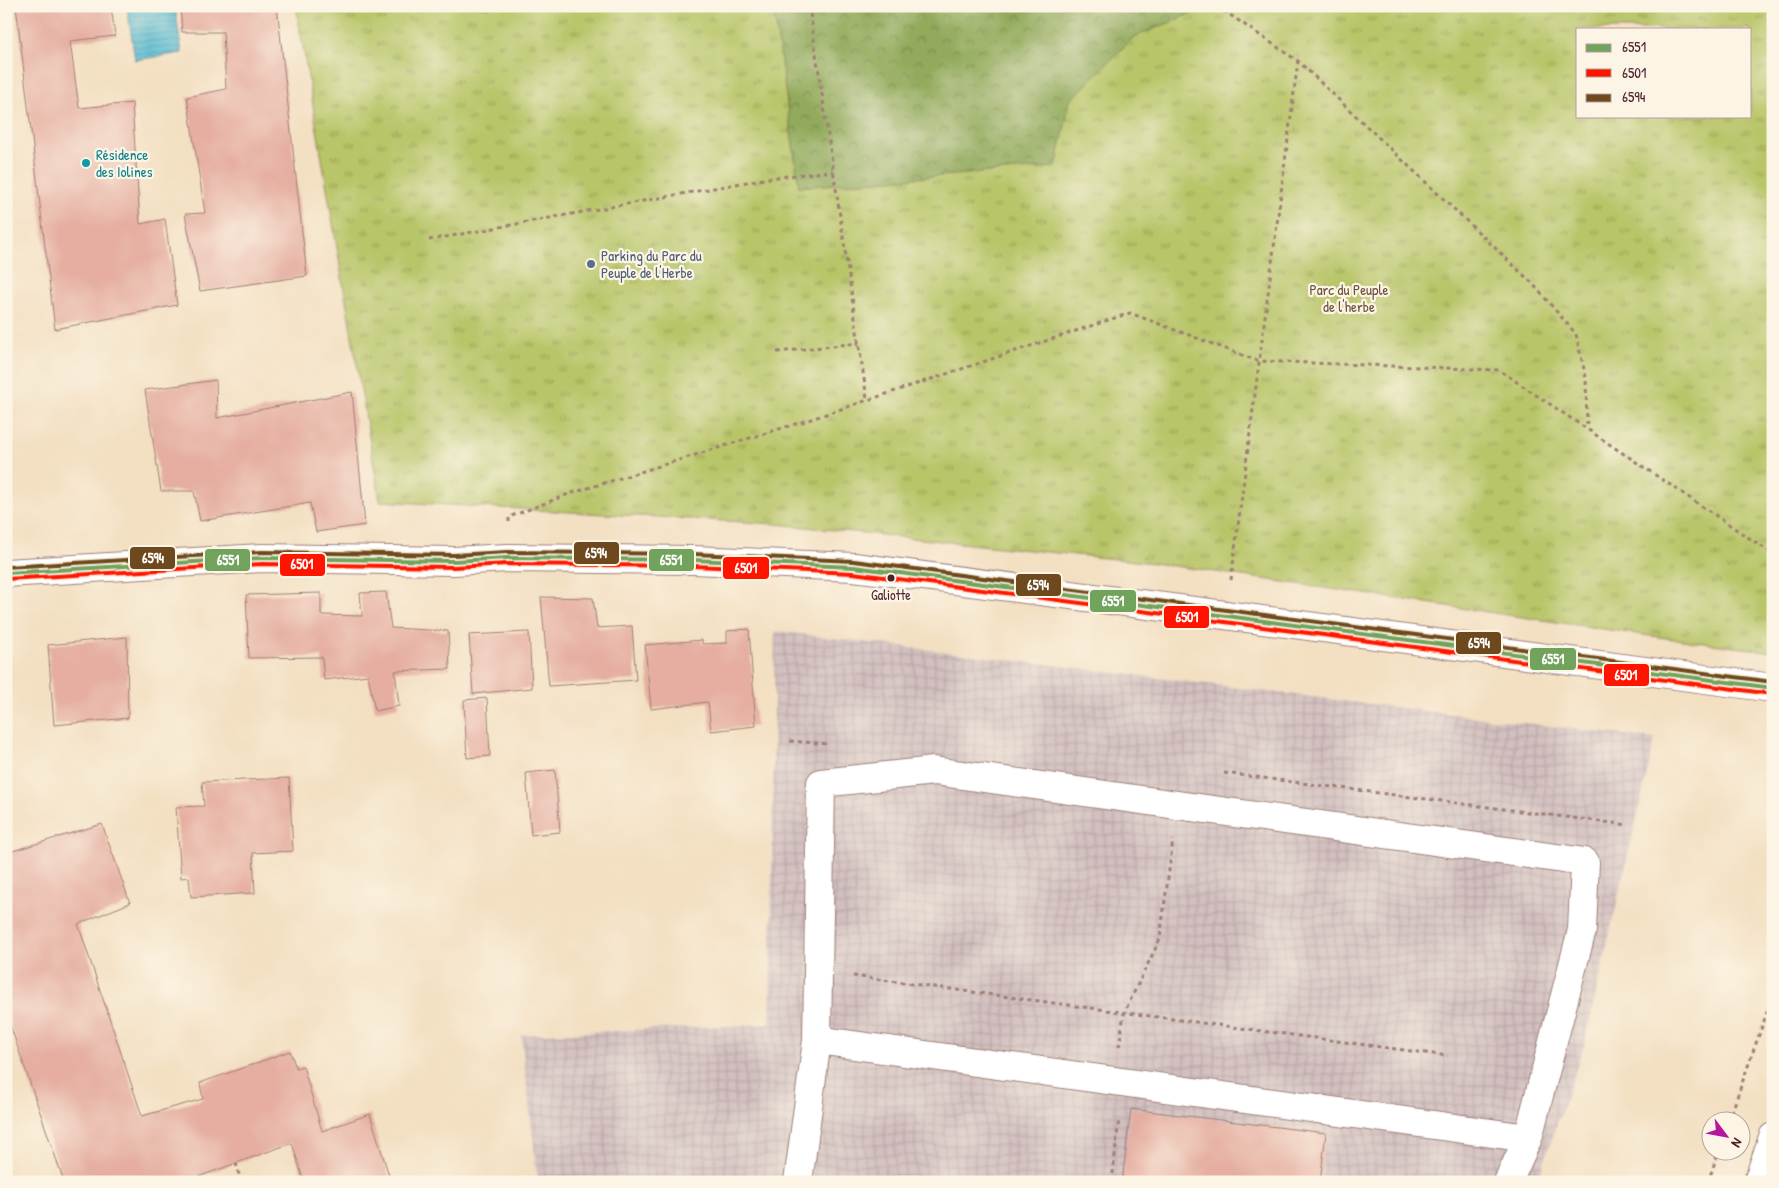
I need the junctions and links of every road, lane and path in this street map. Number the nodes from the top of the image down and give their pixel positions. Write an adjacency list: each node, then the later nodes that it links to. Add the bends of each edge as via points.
1 (809, 6): 4 (path)
2 (1217, 6): 3 (path)
3 (1298, 61): 8 (path); 10 (path, via 1532,283 1576,334 1586,378)
4 (833, 171): 5 (path, via 769,178); 6 (path)
5 (429, 240)
6 (859, 343): 7 (path); 9 (path)
7 (777, 352)
8 (1258, 361): 9 (path, via 1130,313); 10 (path, via 1498,370); 14 (path)
9 (868, 399): 11 (path, via 569,494 509,517)
10 (1587, 428): 12 (path)
11 (509, 528)
12 (1773, 554)
13 (6, 573): 15 (street, via 262,558 693,560 854,567)
14 (1232, 574)
15 (1773, 688)
16 (1177, 805): 17 (street, via 934,771 821,783); 19 (path, via 1160,939); 24 (street, via 1585,862 1582,930)
17 (818, 972): 19 (path); 20 (street)
18 (1773, 995): 22 (path)
19 (1124, 1013): 21 (path)
20 (817, 1040): 24 (street); 28 (street)
21 (1448, 1056)
22 (1733, 1110)
23 (1773, 1136): 31 (street)
24 (1528, 1138): 29 (street)
25 (1716, 1160): 30 (path)
26 (236, 1163): 27 (path)
27 (242, 1182)
28 (798, 1182)
29 (1508, 1182)
30 (1708, 1182)
31 (1758, 1182)

